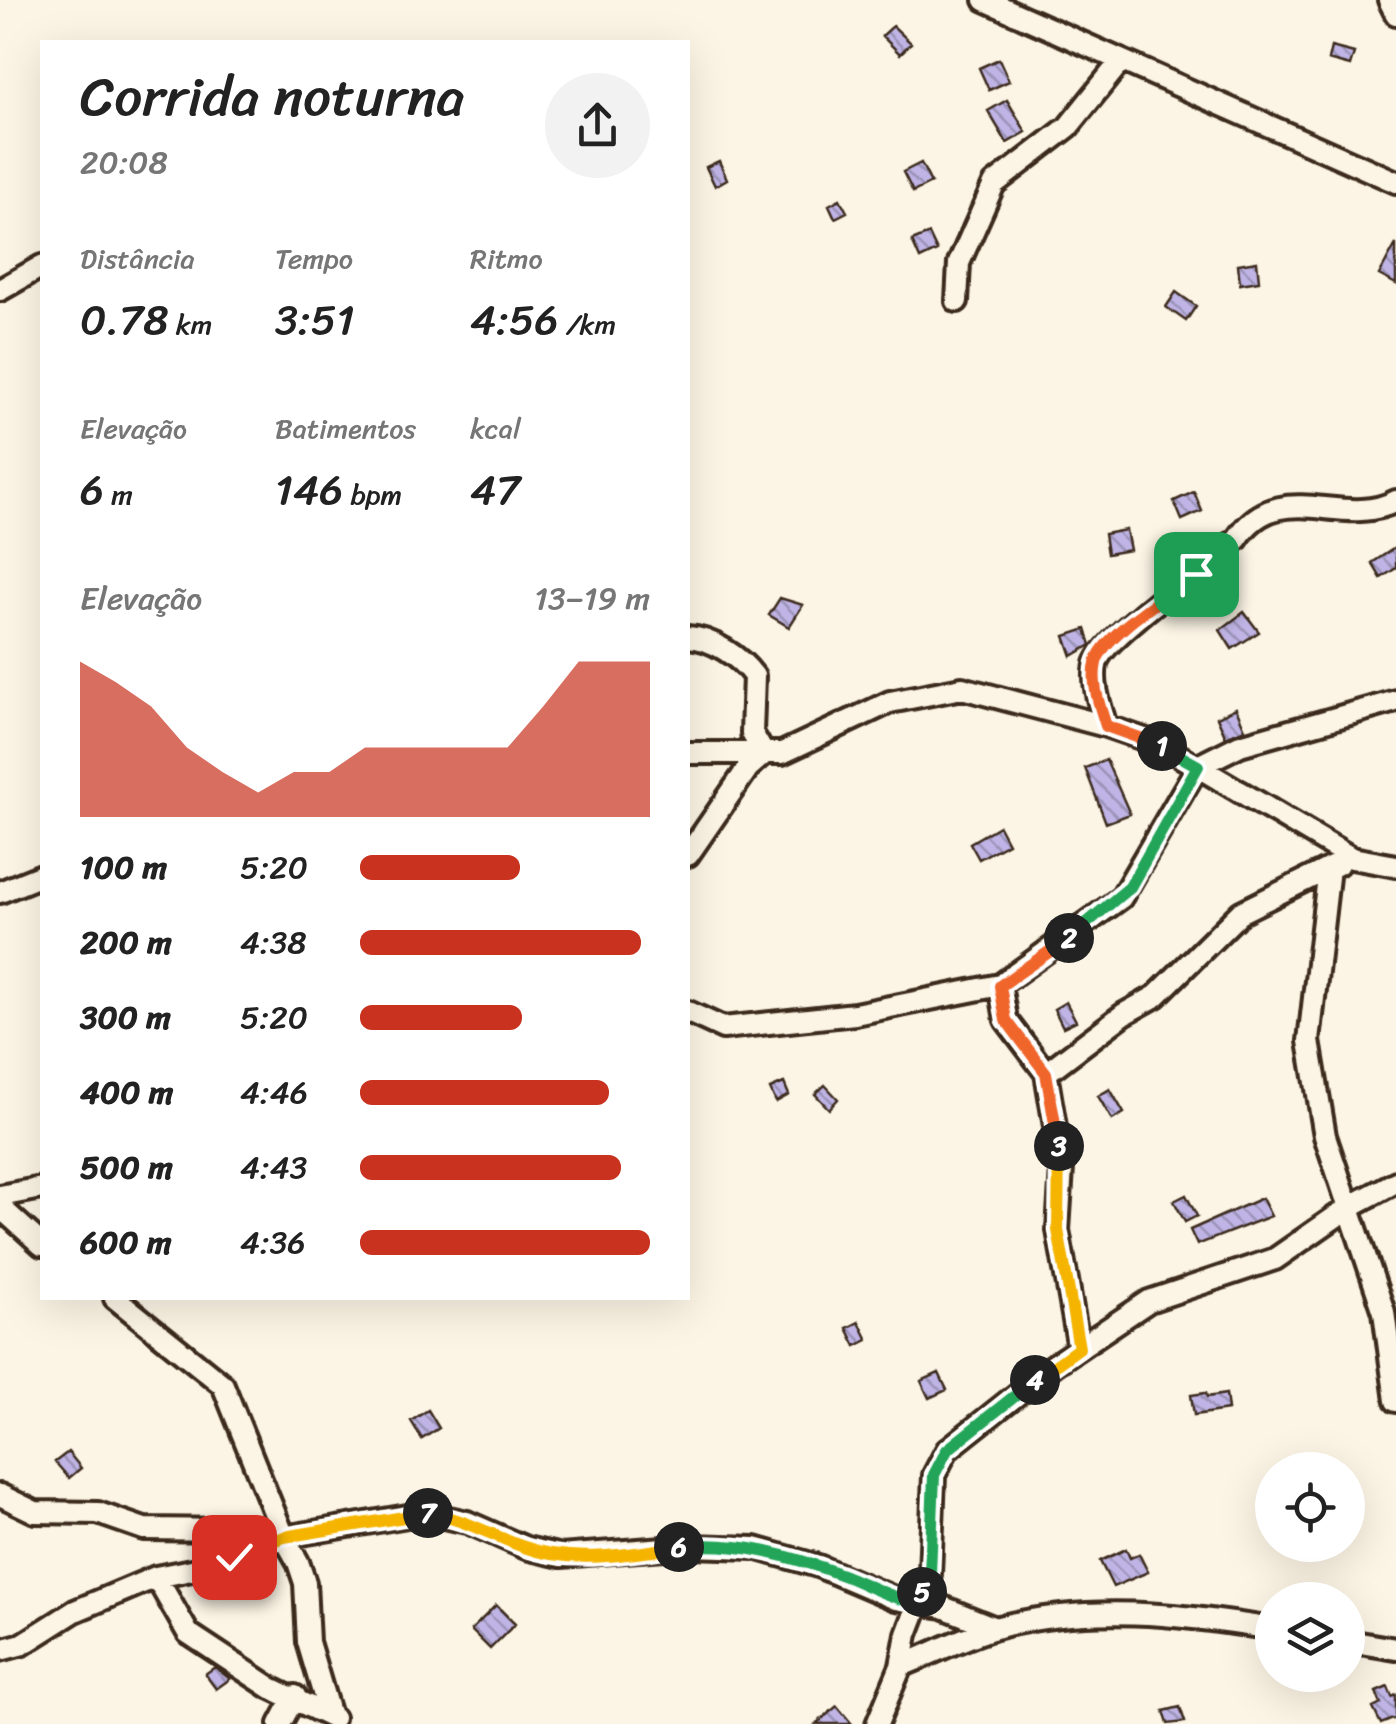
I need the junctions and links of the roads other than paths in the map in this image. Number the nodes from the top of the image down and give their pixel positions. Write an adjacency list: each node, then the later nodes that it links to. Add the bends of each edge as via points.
1 (984, 0): 4 (street)
2 (1389, 0): 3 (street)
3 (1396, 14)
4 (1120, 61): 5 (street); 8 (street, via 1068,128 994,184 959,263)
5 (1396, 182)
6 (40, 267): 7 (street)
7 (0, 290)
8 (957, 300)
9 (1396, 501): 12 (street, via 1361,509 1290,506 1250,518 1237,538 1117,633 1096,661)
10 (690, 637): 14 (street, via 724,650 754,676 752,733)
11 (1396, 701): 15 (street, via 1240,746)
12 (1106, 726): 14 (street, via 962,688 890,702 782,753); 15 (street)
13 (690, 753): 14 (street)
14 (764, 754): 16 (street)
15 (1198, 766): 17 (street); 22 (street, via 1121,898)
16 (690, 852)
17 (1352, 858): 18 (street); 19 (street)
18 (1396, 866)
19 (1330, 868): 24 (street, via 1241,912 1156,996); 28 (street, via 1309,1041 1326,1136)
20 (40, 876): 21 (street)
21 (0, 892)
22 (1000, 986): 23 (street, via 855,1014 723,1028); 24 (street, via 1006,1020)
23 (690, 1013)
24 (1046, 1073): 32 (street, via 1062,1168 1058,1230)
25 (1396, 1182): 28 (street)
26 (40, 1188): 27 (street)
27 (0, 1196)
28 (1351, 1206): 32 (street, via 1276,1259 1149,1301); 33 (street, via 1384,1312)
29 (0, 1207): 30 (street)
30 (40, 1243)
31 (117, 1300): 35 (street, via 223,1385)
32 (1079, 1348): 37 (street, via 947,1450 934,1475 930,1574)
33 (1396, 1400)
34 (0, 1495): 35 (street, via 35,1512 98,1513 144,1529 234,1530)
35 (275, 1539): 36 (street, via 212,1566); 37 (street, via 425,1513 561,1556 755,1548); 45 (street, via 305,1584 308,1642)
36 (156, 1577): 42 (street); 44 (street, via 188,1633 271,1688)
37 (917, 1603): 39 (street); 43 (street)
38 (1255, 1627): 39 (street, via 1159,1613)
39 (995, 1628): 43 (street)
40 (1365, 1644): 41 (street)
41 (1396, 1649)
42 (0, 1650)
43 (901, 1666): 46 (street)
44 (295, 1696): 45 (street); 47 (street)
45 (336, 1720)
46 (881, 1721)
47 (280, 1724)

